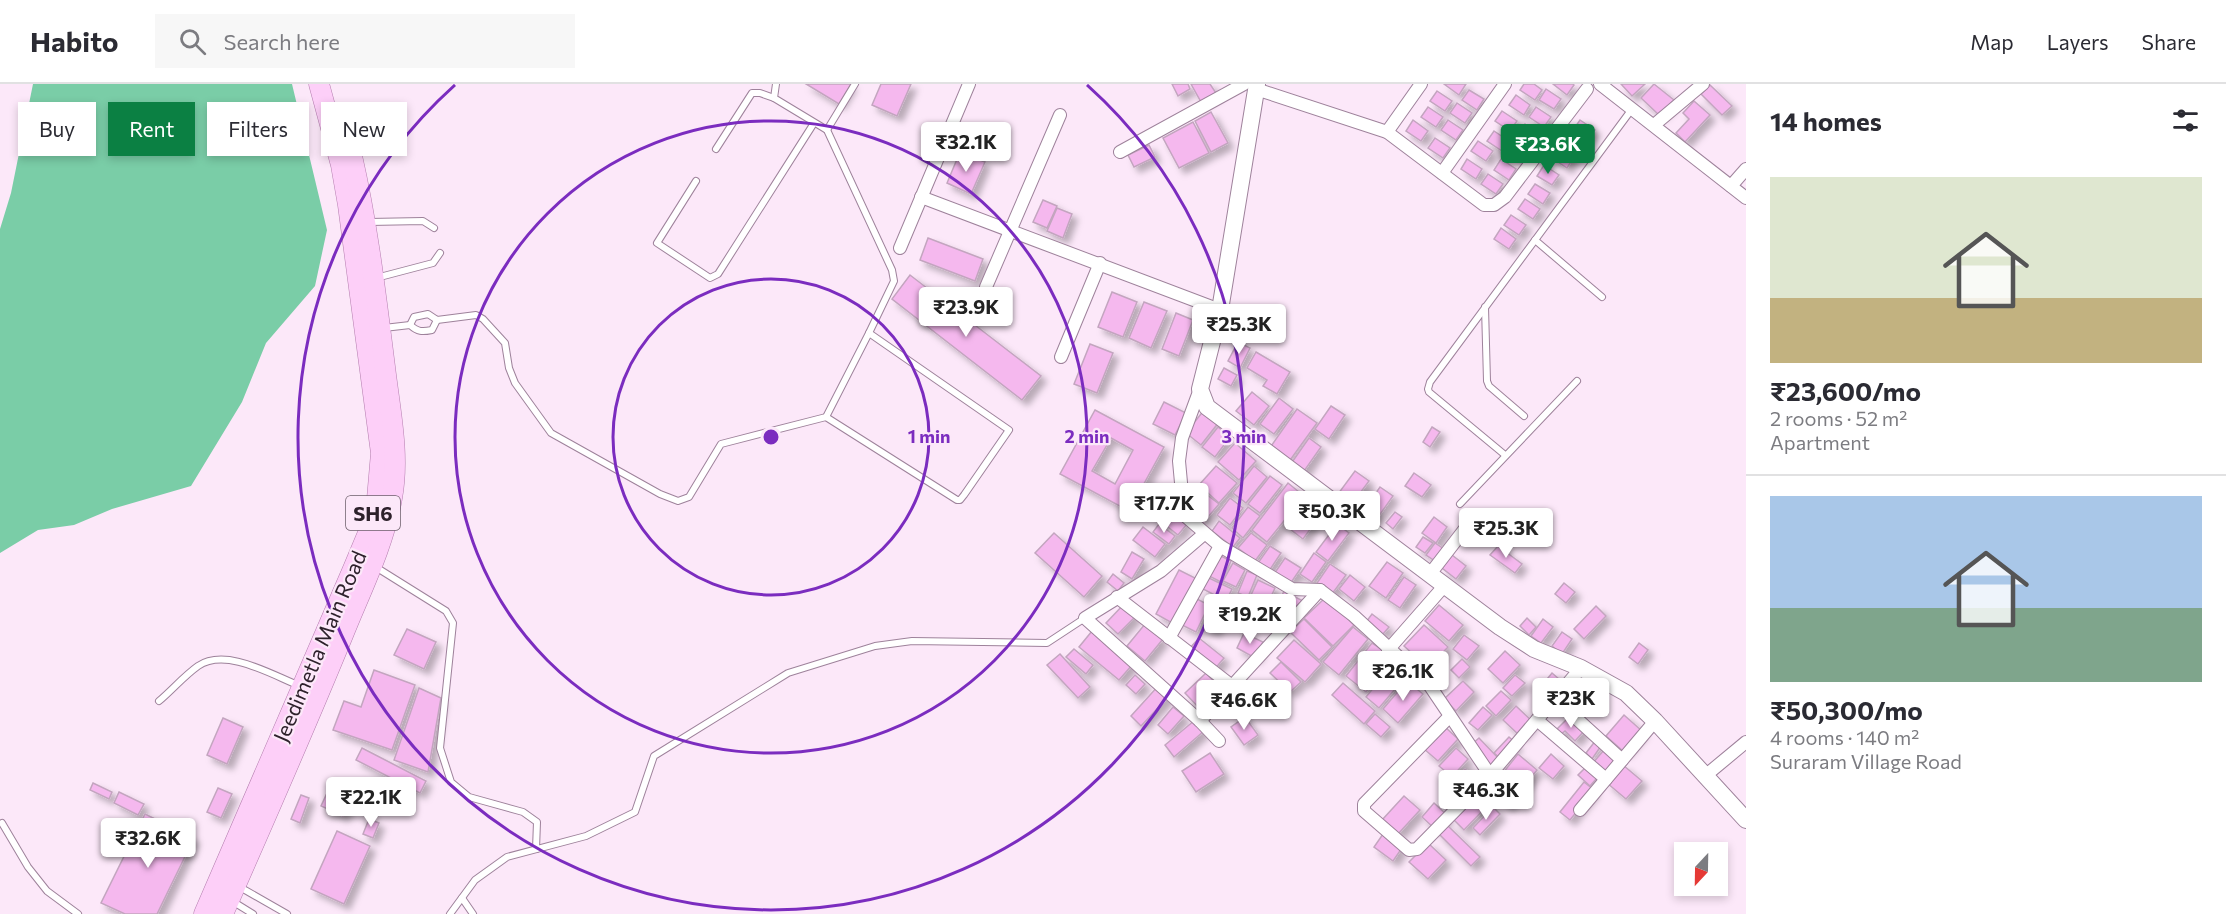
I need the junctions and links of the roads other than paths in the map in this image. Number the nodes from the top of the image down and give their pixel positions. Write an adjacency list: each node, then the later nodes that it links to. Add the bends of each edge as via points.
1 (319, 84): 62 (main road, Jeedimetla Main Road / SH6, via 348,205 381,453 377,499 368,533)
2 (333, 84): 27 (main road, Jeedimetla Main Road / SH6)
3 (776, 84): 12 (lane)
4 (855, 84): 17 (lane)
5 (969, 84): 25 (street)
6 (1421, 84): 18 (street)
7 (1505, 84): 22 (street)
8 (1600, 84): 13 (street)
9 (1703, 84): 16 (street)
10 (1252, 86): 18 (street); 20 (street); 38 (main road)
11 (1587, 89): 22 (street, via 1505,197 1494,205 1484,205)
12 (774, 98): 15 (lane); 19 (lane, via 752,93)
13 (1633, 109): 16 (street); 30 (lane)
14 (1060, 115): 29 (street)
15 (814, 123): 17 (lane); 23 (lane, via 713,278 657,243)
16 (1654, 125): 24 (street)
17 (827, 130): 42 (lane, via 892,270 894,281)
18 (1387, 132): 22 (street)
19 (716, 149)
20 (1120, 152)
21 (1746, 169): 24 (street)
22 (1442, 173)
23 (696, 181)
24 (1731, 186): 26 (street)
25 (921, 197): 29 (street); 31 (street)
26 (1746, 198)
27 (366, 222): 28 (lane, via 423,220); 34 (main road, Jeedimetla Main Road / SH6)
28 (434, 228)
29 (1010, 229): 33 (street); 35 (street)
30 (1535, 240): 36 (lane); 37 (lane)
31 (900, 248)
32 (440, 253): 34 (lane, via 433,263)
33 (1100, 264): 38 (street); 43 (street)
34 (374, 279): 41 (main road, Jeedimetla Main Road / SH6)
35 (986, 287)
36 (1602, 297)
37 (1485, 307): 46 (lane, via 1489,387); 48 (lane, via 1428,389)
38 (1220, 310): 45 (main road)
39 (437, 320): 40 (lane, via 428,314 419,315); 40 (lane, via 432,330 417,331); 47 (lane, via 476,315 483,320 505,343 515,384 551,433 678,501 689,497 721,444)
40 (410, 325): 41 (lane)
41 (380, 328): 53 (main road, Jeedimetla Main Road / SH6, via 395,475)
42 (869, 333): 47 (lane); 47 (lane, via 1009,430 957,500)
43 (1061, 357)
44 (1577, 381): 48 (lane)
45 (1200, 389): 51 (street, via 1182,438 1179,461 1184,515); 54 (main road, via 1208,407)
46 (1524, 416)
47 (826, 417)
48 (1505, 455): 49 (lane)
49 (1460, 504)
50 (1471, 521): 54 (street)
51 (1204, 534): 52 (street); 57 (street, via 1161,571)
52 (1220, 546): 56 (street, via 1292,589); 59 (street)
53 (372, 564): 79 (lane, via 446,611 453,623 440,748 452,782 469,797 523,813 537,822); 81 (main road, Jeedimetla Main Road / SH6)
54 (1430, 574): 55 (main road)
55 (1445, 585): 60 (street); 61 (main road, via 1534,649)
56 (1320, 590): 60 (street); 63 (street)
57 (1117, 597): 58 (street); 59 (street)
58 (1085, 618): 68 (street); 79 (lane, via 1047,643 912,641 875,646 788,673 654,756 635,812 586,836)
59 (1169, 638): 63 (street)
60 (1388, 650): 66 (street, via 1430,686)
61 (1581, 668): 64 (street); 69 (main road, via 1626,693)
62 (301, 686): 65 (lane, via 237,660 215,658 199,666); 83 (main road, Jeedimetla Main Road / SH6)
63 (1232, 686): 68 (street)
64 (1555, 699): 67 (street); 72 (street)
65 (159, 701)
66 (1450, 716): 73 (street); 73 (street, via 1364,804 1364,812 1413,851)
67 (1537, 720): 73 (street); 75 (street)
68 (1200, 721): 70 (street)
69 (1655, 721): 72 (street); 74 (main road)
70 (1219, 741)
71 (1746, 742): 74 (street)
72 (1622, 760): 75 (street)
73 (1490, 775)
74 (1705, 776): 77 (main road)
75 (1606, 779): 76 (street)
76 (1580, 810)
77 (1746, 820)
78 (2, 823): 82 (lane, via 47,891)
79 (536, 849): 80 (lane, via 507,857 475,880)
80 (462, 898): 86 (lane); 87 (lane)
81 (229, 900): 84 (lane); 85 (lane)
82 (78, 914)
83 (204, 914)
84 (253, 914)
85 (287, 914)
86 (450, 914)
87 (473, 914)

